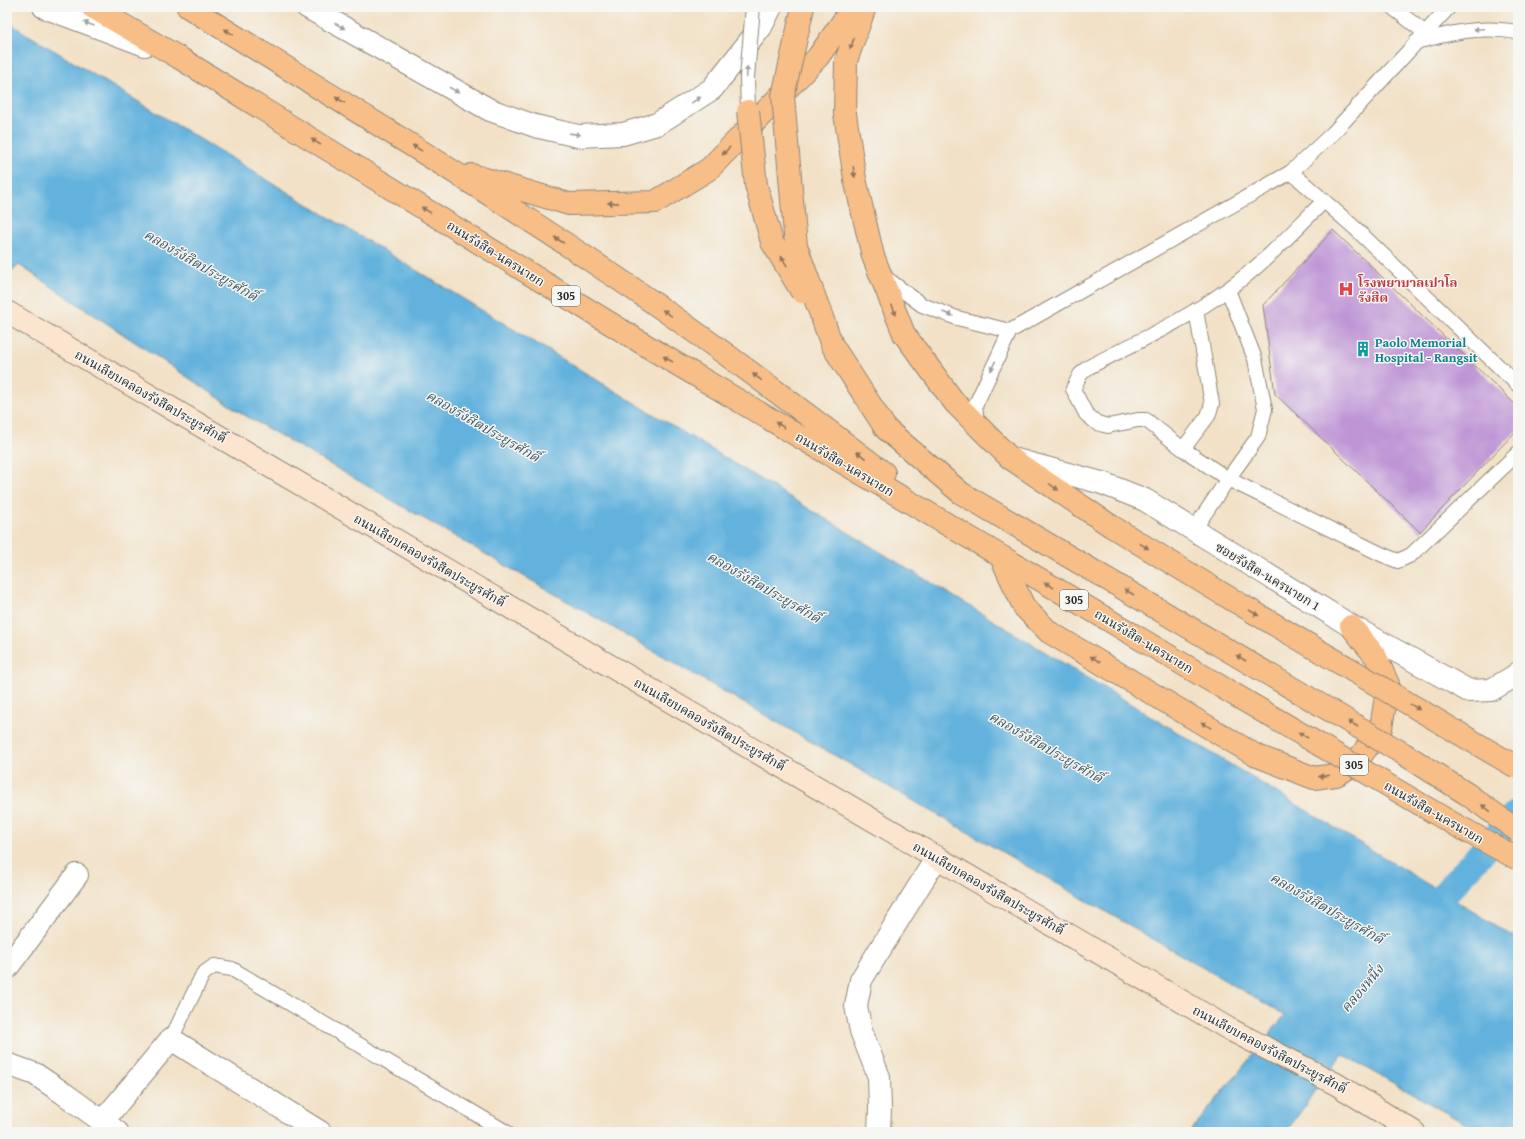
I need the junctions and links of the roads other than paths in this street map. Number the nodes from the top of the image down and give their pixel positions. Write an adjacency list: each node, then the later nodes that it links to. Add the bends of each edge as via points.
1 (44, 7): 14 (street, one-way to 1)
2 (92, 7): 14 (main road, ถนนรังสิต-นครนายก)
3 (188, 7): 16 (main road, one-way to 3)
4 (306, 7): 6 (street, one-way to 6, via 490,110 535,126 578,136 623,134 657,124 712,89 762,27)
5 (753, 7): 15 (lane, one-way to 5, bridge, via 747,77)
6 (771, 7)
7 (803, 7): 23 (main road, bridge, via 783,96 796,246)
8 (853, 7): 16 (main road, one-way to 16, via 818,57 709,169 655,202 569,204)
9 (865, 7): 19 (main road, one-way to 19, via 846,61 845,114 855,178)
10 (1392, 7): 13 (lane)
11 (1449, 7): 13 (lane)
12 (1518, 32): 13 (lane, one-way to 13, via 1479,29)
13 (1420, 37): 17 (lane, via 1333,133)
14 (178, 57): 31 (main road, ถนนรังสิต-นครนายก / 305, one-way to 14, via 655,350)
15 (748, 111): 23 (main road, one-way to 15, bridge, via 772,242 756,185)
16 (450, 169): 31 (main road, one-way to 16, via 734,359 603,268)
17 (1291, 172): 18 (lane); 24 (lane)
18 (1324, 202): 20 (lane); 25 (lane, via 1356,229)
19 (879, 272): 24 (lane, one-way to 24, via 922,305 957,318); 26 (main road, one-way to 26, via 904,334 955,403)
20 (1228, 290): 21 (lane); 30 (lane, via 1255,359 1265,409 1258,437)
21 (1196, 310): 27 (lane, via 1212,404 1208,416); 27 (lane, via 1087,368 1073,389 1086,414 1097,423 1108,426 1146,420)
22 (7, 312): 38 (street, ถนนเลียบคลองรังสิตประยูรศักดิ์)
23 (826, 330): 37 (main road, one-way to 23, bridge, via 1467,794 1404,754 961,493 886,429 832,345)
24 (1010, 331): 26 (lane, one-way to 26, via 975,406)
25 (1518, 385)
26 (977, 425): 29 (main road)
27 (1183, 449): 30 (lane)
28 (1518, 453): 30 (lane, via 1411,555 1398,561)
29 (1010, 458): 32 (street, ซอยรังสิต-นครนายก 1, via 1102,483 1145,500); 36 (main road, one-way to 36, bridge, via 1111,526)
30 (1228, 479): 32 (lane)
31 (958, 530): 33 (main road, ถนนรังสิต-นครนายก / 305)
32 (1193, 531): 34 (street, ซอยรังสิต-นครนายก 1)
33 (1001, 557): 34 (main road, one-way to 33, via 1376,657 1388,684 1381,728 1355,764 1336,775 1314,778 1255,754 1050,632 1024,607); 39 (main road, ถนนรังสิต-นครนายก / 305, one-way to 33, bridge, via 1445,819)
34 (1351, 626): 35 (street, ซอยรังสิต-นครนายก 1, via 1470,691 1490,690)
35 (1518, 673)
36 (1518, 768)
37 (1518, 831)
38 (937, 857): 47 (street, via 861,980 856,1006 861,1031 879,1077); 48 (street, ถนนเลียบคลองรังสิตประยูรศักดิ์, via 1228,1029 1336,1084)
39 (1518, 859)
40 (77, 875): 41 (street)
41 (7, 968)
42 (171, 1038): 44 (street); 45 (street); 46 (lane, via 203,974 214,966 232,969)
43 (7, 1064): 44 (street, via 35,1074)
44 (110, 1126)
45 (320, 1132)
46 (506, 1132)
47 (878, 1132)
48 (1414, 1132)

